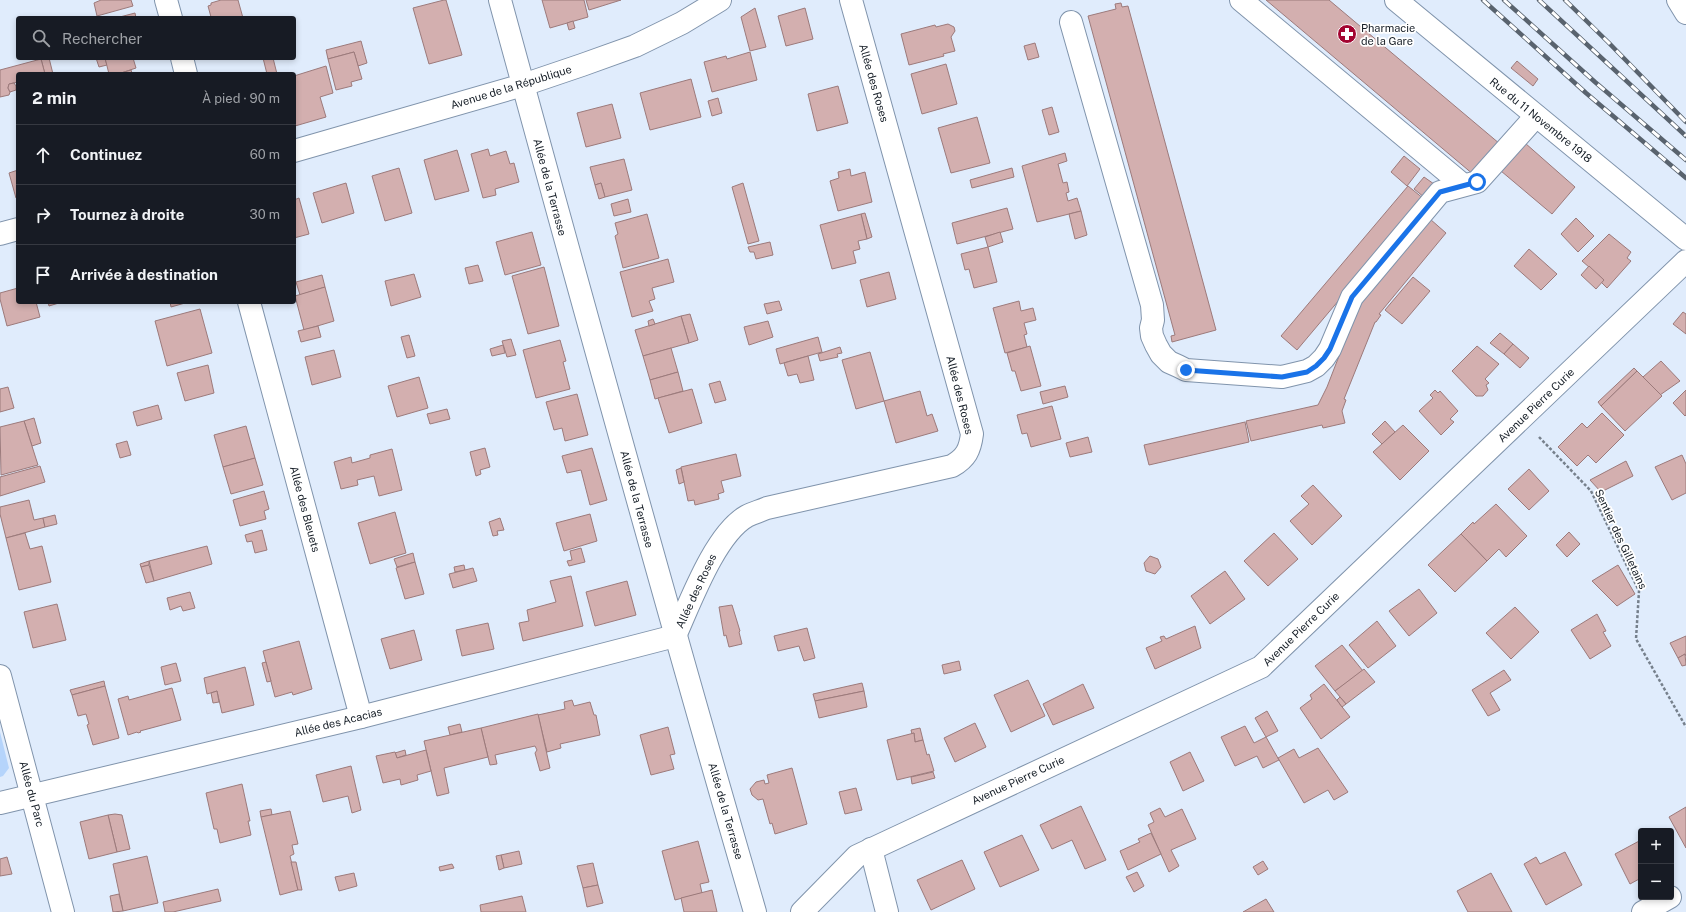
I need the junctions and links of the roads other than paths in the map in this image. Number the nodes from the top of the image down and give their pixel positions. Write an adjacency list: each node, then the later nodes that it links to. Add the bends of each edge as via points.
1 (166, 0): 9 (street)
2 (500, 0): 13 (street, Allée de la Terrasse)
3 (720, 0): 13 (street, Avenue de la République, via 682,23 635,46)
4 (851, 0): 22 (street, Allée des Roses, via 972,434 971,446 968,453 952,466 767,508 746,516 730,530 715,550)
5 (1241, 0): 16 (street)
6 (1396, 0): 14 (street, Rue du 11 Novembre 1918)
7 (1678, 0): 8 (street)
8 (1686, 13)
9 (170, 16)
10 (1071, 22): 16 (street, via 1152,305 1152,336 1161,354 1169,362 1186,370 1282,377 1307,372 1316,366 1330,349 1352,297 1440,192)
11 (182, 60): 12 (street)
12 (186, 72)
13 (523, 85): 15 (street, Avenue de la République); 22 (street, Allée de la Terrasse)
14 (1536, 116): 16 (street, via 1477,182); 19 (street, Rue du 11 Novembre 1918)
15 (296, 150)
16 (1463, 185)
17 (16, 230): 18 (street)
18 (0, 234)
19 (1686, 239)
20 (1686, 261): 27 (street, Avenue Pierre Curie, via 1261,667)
21 (250, 304): 24 (street, Allée des Bleuets)
22 (675, 636): 24 (street, Allée des Acacias); 32 (street, Allée de la Terrasse)
23 (0, 676): 25 (street, Allée du Parc)
24 (361, 717): 25 (street, Allée des Acacias)
25 (32, 796): 26 (street, Allée des Acacias); 31 (street, Allée du Parc)
26 (0, 803)
27 (871, 849): 33 (street, Avenue Pierre Curie, via 857,856); 34 (street)
28 (1686, 888): 29 (street)
29 (1674, 895)
30 (1665, 900): 35 (street)
31 (63, 912)
32 (755, 912)
33 (802, 912)
34 (886, 912)
35 (1643, 912)

